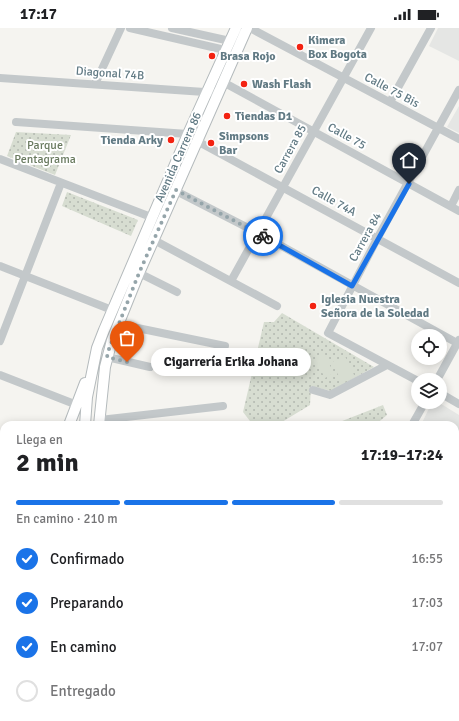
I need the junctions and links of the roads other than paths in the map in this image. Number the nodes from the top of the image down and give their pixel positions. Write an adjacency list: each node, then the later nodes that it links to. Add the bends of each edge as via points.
1 (121, 28): 12 (street)
2 (130, 28): 8 (street)
3 (172, 28): 8 (street)
4 (238, 28): 8 (main road, Avenida Carrera 86)
5 (249, 28): 10 (street, Calle 75 Bis); 11 (main road, Avenida Carrera 86)
6 (371, 28): 10 (street, Carrera 85)
7 (431, 28): 16 (street)
8 (228, 46): 14 (main road, Avenida Carrera 86)
9 (0, 78): 12 (street, Diagonal 74B)
10 (343, 78): 16 (street, Calle 75 Bis); 19 (street, Carrera 85)
11 (223, 82): 15 (main road, Avenida Carrera 86); 19 (street, Calle 75)
12 (95, 84): 14 (street, Diagonal 74B)
13 (459, 90): 18 (street, Carrera 84)
14 (207, 92): 15 (street, Diagonal 74B); 20 (main road, Avenida Carrera 86)
15 (219, 93): 22 (main road, Avenida Carrera 86)
16 (390, 102): 18 (street, Calle 75 Bis)
17 (16, 122): 20 (street)
18 (439, 128): 21 (street, Calle 75 Bis); 25 (street, Carrera 84)
19 (314, 132): 25 (street, Calle 75); 26 (street, Carrera 85)
20 (188, 134): 31 (main road, Avenida Carrera 86)
21 (459, 139)
22 (197, 141): 26 (street, Calle 74A); 27 (main road, Avenida Carrera 86)
23 (0, 160): 24 (street)
24 (62, 183): 31 (street); 37 (street)
25 (409, 184): 29 (street, Calle 75); 33 (street, Carrera 84)
26 (283, 187): 32 (street, Carrera 85); 33 (street, Calle 74A)
27 (176, 190): 32 (street); 34 (main road, Avenida Carrera 86)
28 (459, 190): 29 (street)
29 (451, 206): 30 (street, Calle 75)
30 (459, 211)
31 (151, 217): 43 (main road, Avenida Carrera 86)
32 (258, 233): 38 (street, Carrera 85); 40 (street)
33 (377, 239): 39 (street, Calle 74A); 40 (street, Carrera 84)
34 (154, 240): 36 (main road, Avenida Carrera 86); 38 (street)
35 (0, 266): 37 (street)
36 (139, 273): 41 (street); 44 (main road, Avenida Carrera 86)
37 (26, 276): 43 (street); 45 (street)
38 (231, 281): 42 (street)
39 (459, 283)
40 (352, 286): 46 (street); 50 (street, Carrera 84, via 328,332)
41 (176, 292)
42 (277, 306)
43 (112, 310): 48 (main road, Avenida Carrera 86)
44 (118, 324): 47 (street); 49 (main road, Avenida Carrera 86)
45 (0, 341)
46 (458, 342): 52 (street)
47 (225, 346)
48 (97, 348): 58 (main road); 62 (main road, Avenida Carrera 86, via 87,397)
49 (107, 357): 51 (street); 63 (main road, Avenida Carrera 86)
50 (387, 365): 54 (street); 55 (street, via 330,395)
51 (150, 367)
52 (441, 373)
53 (0, 375): 58 (street)
54 (411, 378)
55 (313, 390)
56 (447, 398): 57 (street)
57 (459, 404)
58 (77, 405): 61 (main road)
59 (223, 406): 64 (street)
60 (421, 409): 65 (street)
61 (71, 421)
62 (85, 421)
63 (100, 421)
64 (114, 421)
65 (414, 421)

